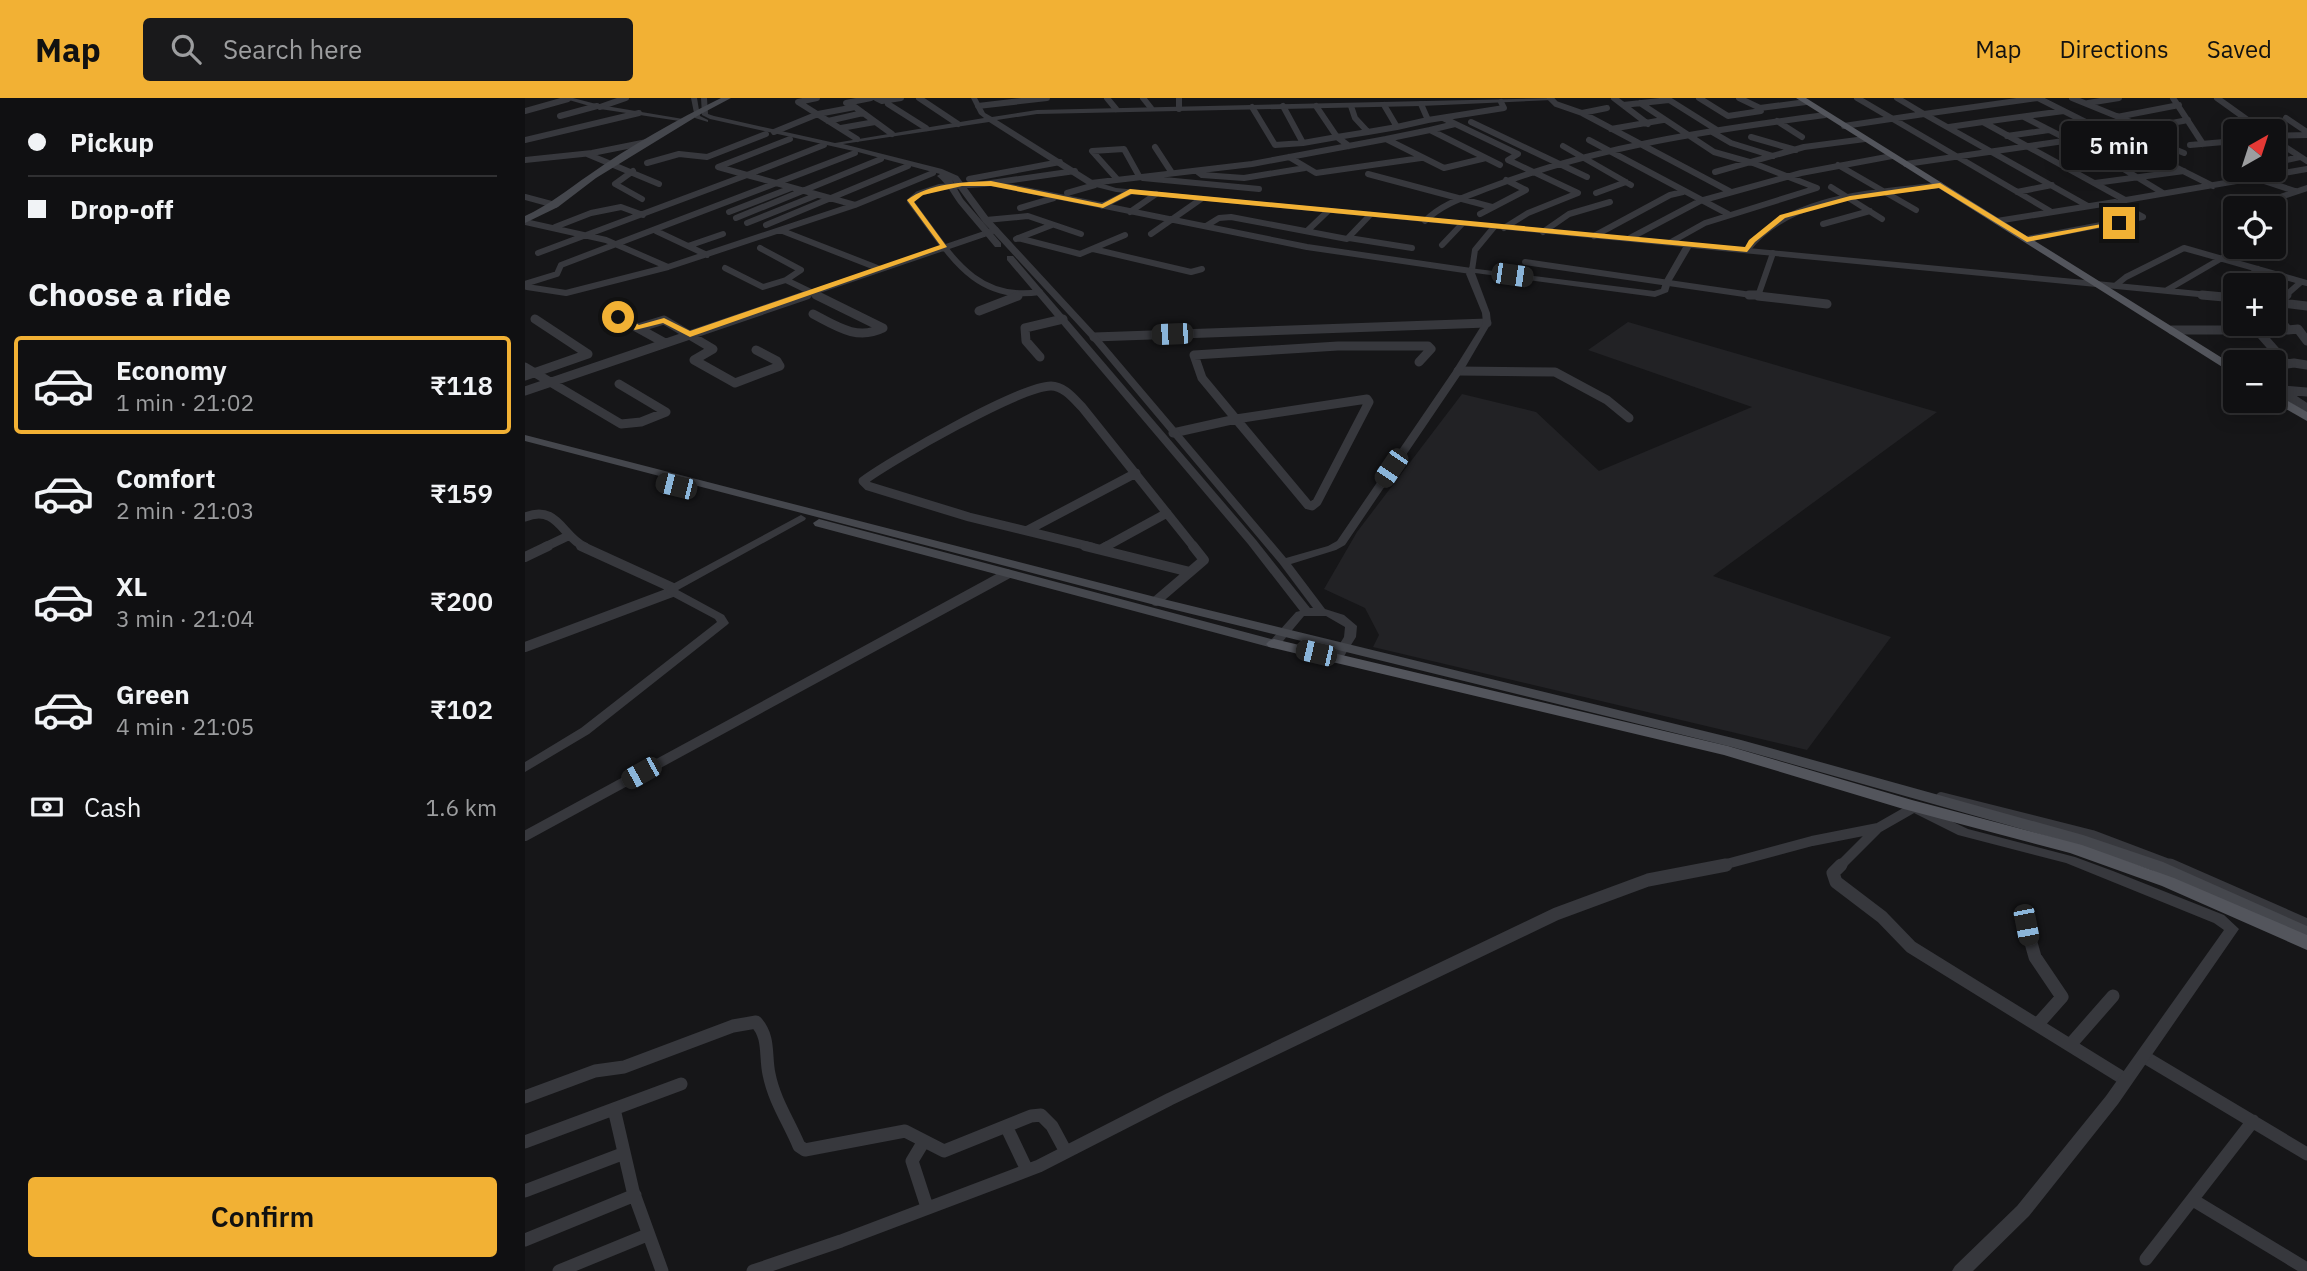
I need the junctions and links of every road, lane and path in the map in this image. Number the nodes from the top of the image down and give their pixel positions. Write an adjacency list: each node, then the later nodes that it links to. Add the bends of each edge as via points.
1 (626, 98): 42 (street)
2 (694, 98): 55 (street)
3 (815, 98): 47 (street); 49 (street, via 798,102)
4 (874, 98): 5 (street); 47 (street)
5 (901, 98)
6 (919, 98): 78 (street)
7 (1047, 98): 25 (street)
8 (1107, 98): 48 (street)
9 (1143, 98): 45 (street)
10 (1511, 98): 11 (street); 26 (street)
11 (1523, 98)
12 (1551, 98): 32 (street); 57 (street)
13 (1614, 98): 44 (street)
14 (1713, 98): 52 (street, via 1699,98 1728,116)
15 (1739, 98): 28 (street, via 1757,108)
16 (1857, 98): 67 (street)
17 (1898, 98): 59 (street)
18 (2038, 98): 50 (street); 59 (street)
19 (2072, 98): 38 (street)
20 (2119, 98): 38 (street)
21 (2173, 98): 40 (street)
22 (2217, 98): 69 (street)
23 (570, 99): 42 (street); 51 (street)
24 (723, 99): 33 (main road)
25 (1031, 99): 29 (street); 53 (street)
26 (1469, 99): 31 (street)
27 (1667, 99): 34 (street); 90 (street)
28 (1800, 99): 60 (main road)
29 (976, 102): 66 (street)
30 (1314, 102): 31 (street); 36 (street); 41 (street); 100 (street)
31 (1354, 102): 39 (street); 91 (street, via 1355,118)
32 (1501, 102): 37 (street); 64 (street, via 1504,108)
33 (706, 103): 55 (main road); 92 (street, via 707,117)
34 (1640, 103): 44 (street); 72 (street)
35 (888, 104): 85 (street)
36 (1179, 104): 43 (street); 45 (street)
37 (1421, 104): 39 (street); 71 (street)
38 (2085, 104): 50 (street); 63 (street)
39 (1384, 105): 82 (street)
40 (2179, 105): 63 (street); 73 (street)
41 (1283, 106): 43 (street); 113 (street)
42 (599, 107): 54 (street); 61 (street)
43 (1252, 107): 113 (street, via 1275,145)
44 (1625, 107): 57 (street); 79 (street)
45 (1151, 108): 48 (street)
46 (1990, 108): 68 (street)
47 (829, 109): 49 (street); 56 (street, via 855,107); 58 (street)
48 (1116, 109): 53 (street)
49 (811, 110): 58 (street)
50 (2061, 110): 62 (street); 95 (street)
51 (525, 111)
52 (1763, 111)
53 (1040, 112): 66 (street)
54 (639, 113): 70 (street); 103 (street)
55 (696, 113): 70 (main road); 92 (street, via 706,121)
56 (863, 113): 74 (street); 76 (street)
57 (1582, 113): 87 (street)
58 (818, 114): 74 (street); 92 (street)
59 (1924, 114): 67 (street); 83 (street)
60 (1825, 115): 75 (street); 81 (main road)
61 (560, 116)
62 (2024, 117): 68 (street); 89 (street)
63 (2117, 117): 86 (street)
64 (1443, 118): 71 (street); 80 (street)
65 (2286, 118): 93 (street)
66 (991, 119): 78 (street); 145 (street)
67 (1892, 119): 81 (street); 135 (street)
68 (2009, 119): 77 (street)
69 (2246, 119)
70 (685, 120): 110 (main road)
71 (1428, 120): 82 (street)
72 (1663, 120): 79 (street); 97 (street)
73 (2188, 120): 86 (street); 115 (street)
74 (828, 121): 84 (street)
75 (1777, 121): 90 (street); 102 (street)
76 (875, 122): 84 (street); 94 (street)
77 (1983, 122): 83 (street); 98 (street)
78 (958, 124): 85 (street)
79 (1648, 124): 87 (street)
80 (1457, 125): 88 (street); 128 (street, via 1470,123); 162 (street, via 1518,154 1508,160)
81 (1844, 126): 108 (main road)
82 (1397, 127): 91 (street)
83 (1949, 127): 127 (street)
84 (841, 128): 105 (street)
85 (926, 128): 94 (street)
86 (2145, 128): 96 (street)
87 (1611, 129): 114 (street)
88 (1430, 130): 106 (street); 139 (street)
89 (2049, 130): 98 (street); 109 (street)
90 (1715, 131): 97 (street); 133 (street, via 1731,143)
91 (1368, 132): 100 (street)
92 (770, 133): 104 (street); 116 (street); 148 (street, via 707,157 674,155)
93 (2307, 133): 99 (street)
94 (892, 134): 105 (street)
95 (2111, 134): 109 (street); 111 (street, via 2128,131); 117 (street)
96 (2158, 134)
97 (1689, 135): 114 (street); 146 (street, via 1714,152)
98 (2007, 136): 121 (street)
99 (2286, 136)
100 (1337, 137): 113 (street); 119 (street)
101 (1751, 137): 125 (street)
102 (1802, 137)
103 (528, 139): 124 (street)
104 (790, 139): 116 (street); 168 (street, via 718,167)
105 (857, 139): 116 (street)
106 (1386, 139): 119 (street); 138 (street)
107 (1589, 139): 126 (street)
108 (1865, 139): 125 (street); 134 (main road)
109 (2069, 140): 121 (street); 147 (street)
110 (652, 141): 129 (street); 149 (main road)
111 (2158, 142): 117 (street); 131 (street)
112 (2223, 142): 115 (street)
113 (1303, 143)
114 (1638, 144): 126 (street); 194 (street)
115 (2203, 144): 118 (street)
116 (828, 145): 130 (street); 168 (street); 177 (street, via 939,171)
117 (2135, 145): 136 (street)
118 (2190, 145)
119 (1349, 146): 137 (street)
120 (1563, 146): 140 (street)
121 (2027, 146): 127 (street); 155 (street)
122 (2286, 146): 142 (street)
123 (1155, 147): 165 (street)
124 (544, 150): 129 (street); 143 (street)
125 (1795, 150): 133 (street)
126 (1611, 151): 140 (street); 193 (street)
127 (1991, 151): 135 (street); 183 (street)
128 (1534, 152): 132 (street); 153 (street)
129 (584, 153): 149 (street)
130 (855, 153): 141 (street); 181 (street)
131 (2184, 153)
132 (1521, 156)
133 (1773, 156): 146 (street)
134 (1892, 156): 150 (street); 151 (main road)
135 (1957, 156): 151 (street); 196 (street)
136 (2155, 156): 147 (street); 161 (street)
137 (1289, 157): 156 (street); 158 (street)
138 (1421, 158): 139 (street, via 1444,168); 156 (street, via 1316,173)
139 (1486, 158): 152 (street)
140 (1585, 158): 153 (street); 198 (street, via 1629,183)
141 (881, 159): 154 (street); 190 (street)
142 (2304, 159): 144 (street)
143 (525, 160)
144 (2286, 161)
145 (1060, 162): 160 (street); 177 (street)
146 (1749, 162): 163 (street); 171 (street)
147 (2112, 162): 155 (street); 172 (street)
148 (647, 163)
149 (614, 164): 159 (street); 214 (main road)
150 (1838, 164): 171 (street); 195 (street)
151 (1906, 164): 184 (main road)
152 (1500, 165)
153 (1561, 165): 162 (street); 170 (street)
154 (908, 166): 164 (street); 205 (street)
155 (2067, 168): 179 (street)
156 (1305, 169): 158 (street, via 1244,178 1202,176)
157 (2307, 169): 166 (street)
158 (1197, 170): 165 (street)
159 (633, 171): 180 (street); 209 (street, via 615,184)
160 (1075, 171): 178 (street, via 1035,173); 182 (street)
161 (2184, 171): 172 (street); 185 (street)
162 (1534, 172): 174 (street); 245 (street, via 1578,193)
163 (1715, 172)
164 (933, 173): 177 (street); 215 (street)
165 (1172, 173): 169 (street)
166 (2286, 173)
167 (1368, 174): 207 (street)
168 (747, 175): 181 (street); 228 (street)
169 (1139, 176): 173 (street); 173 (street, via 1124,149 1092,151); 189 (street)
170 (1587, 177)
171 (1790, 177): 194 (street); 227 (street, via 1817,188)
172 (2136, 177): 179 (street); 199 (street)
173 (1117, 179): 182 (street)
174 (1506, 180): 207 (street); 218 (street, via 1526,190)
175 (2234, 182): 185 (street)
176 (2267, 182): 191 (street)
177 (957, 183): 178 (street); 232 (street); 248 (street); 267 (street, via 910,201)
178 (991, 183): 204 (street)
179 (2095, 183): 210 (street)
180 (659, 184)
181 (778, 184): 187 (street); 247 (street)
182 (1093, 184): 192 (street); 197 (street)
183 (2052, 185): 196 (street); 217 (street)
184 (1940, 186): 195 (street); 236 (main road)
185 (2213, 186): 199 (street)
186 (1832, 187): 208 (street)
187 (792, 188): 190 (street); 224 (street)
188 (2307, 188): 191 (street)
189 (1259, 189)
190 (804, 191): 201 (street); 230 (street)
191 (2295, 191): 202 (street)
192 (1130, 192): 200 (street); 216 (street)
193 (1683, 192): 211 (street); 256 (street)
194 (1731, 192): 211 (street)
195 (1888, 192): 208 (street); 220 (street)
196 (2017, 192): 223 (street)
197 (1067, 193)
198 (1596, 193)
199 (2163, 193): 210 (street)
200 (1156, 194): 206 (street); 225 (street)
201 (817, 195): 205 (street); 237 (street)
202 (2282, 196)
203 (525, 197): 214 (street)
204 (1057, 197): 216 (street); 219 (street)
205 (831, 198): 215 (street); 239 (street)
206 (1201, 198): 221 (street); 233 (street)
207 (1462, 198): 218 (street); 235 (street)
208 (1850, 198): 222 (street); 271 (street, via 1783,217 1751,241)
209 (642, 199)
210 (2125, 200): 213 (street)
211 (1700, 201): 227 (street); 259 (street)
212 (1610, 202): 250 (street, via 1570,214)
213 (2115, 202): 217 (street); 260 (street, via 2143,217)
214 (555, 205): 234 (main road)
215 (855, 205): 246 (street)
216 (1103, 206): 225 (street)
217 (2088, 206): 223 (street)
218 (1492, 207): 226 (street)
219 (1020, 208)
220 (1916, 209)
221 (1328, 211): 229 (street); 249 (street)
222 (1870, 211): 231 (street); 241 (street)
223 (2050, 211): 236 (street)
224 (729, 212)
225 (1130, 212): 233 (street)
226 (1479, 214)
227 (1728, 214): 261 (street)
228 (643, 215): 244 (street, via 621,207); 255 (street)
229 (1370, 215): 235 (street); 258 (street)
230 (736, 218)
231 (1882, 219)
232 (986, 220): 240 (street, via 1024,215); 248 (street)
233 (1174, 220): 242 (street); 253 (street)
234 (525, 221): 244 (street)
235 (1425, 221): 238 (street)
236 (1997, 221): 260 (main road)
237 (747, 223)
238 (1462, 224): 243 (street); 264 (street)
239 (766, 225)
240 (1052, 225): 252 (street); 257 (street)
241 (1823, 225)
242 (1206, 226): 249 (street, via 1231,217); 282 (street, via 1307,247)
243 (1494, 227): 245 (street); 282 (street, via 1475,250)
244 (552, 228): 255 (street)
245 (1504, 228): 250 (street)
246 (781, 230): 274 (street); 279 (street)
247 (656, 231): 265 (street); 266 (street)
248 (991, 231): 262 (street); 267 (street); 290 (street)
249 (1307, 231): 258 (street)
250 (1543, 232): 256 (street)
251 (723, 234): 266 (street)
252 (1081, 234)
253 (1151, 234)
254 (1125, 235): 270 (street)
255 (589, 236): 265 (street); 272 (street)
256 (1594, 236): 259 (street)
257 (1018, 238): 262 (street); 270 (street, via 1077,254)
258 (1349, 238): 269 (street)
259 (1630, 238): 261 (street)
260 (2027, 239): 288 (main road)
261 (1671, 242): 263 (street)
262 (1007, 243): 314 (street)
263 (1689, 244): 271 (street); 285 (street)
264 (1441, 245)
265 (618, 246): 277 (street); 287 (street, via 561,265 557,274)
266 (688, 246): 274 (street)
267 (944, 246): 279 (street); 292 (street, via 979,283)
268 (760, 248): 284 (street, via 801,270)
269 (1412, 248)
270 (1093, 249): 280 (street, via 1191,272)
271 (1747, 250): 273 (street)
272 (538, 253)
273 (1773, 253): 288 (street); 293 (street)
274 (707, 254): 277 (street)
275 (2222, 258): 281 (street); 288 (street, via 2181,248); 289 (street)
276 (1524, 262): 285 (street)
277 (668, 267): 287 (street, via 566,293)
278 (725, 268): 284 (street, via 763,287)
279 (880, 269): 291 (street)
280 (1202, 269)
281 (2258, 270): 283 (street); 286 (street)
282 (1471, 271): 285 (street, via 1647,293 1662,293); 305 (street)
283 (2254, 273)
284 (786, 280): 291 (street)
285 (1667, 282): 293 (street)
286 (2304, 283): 294 (street)
287 (525, 285)
288 (2106, 286): 289 (street); 296 (street); 309 (main road)
289 (2167, 289): 295 (street)
290 (1040, 292): 292 (street); 304 (street)
291 (811, 293): 301 (street, via 883,328 856,335); 312 (street)
292 (1019, 296): 300 (street)
293 (1758, 296): 297 (street)
294 (2286, 296)
295 (2223, 297)
296 (2223, 299)
297 (1827, 304)
298 (2286, 305): 299 (street)
299 (2307, 307)
300 (979, 311)
301 (813, 314)
302 (618, 317): 306 (street)
303 (535, 319): 326 (street, via 588,354)
304 (1063, 319): 319 (street, via 1025,328 1026,342); 354 (street)
305 (1487, 323): 314 (street); 325 (street)
306 (638, 328): 312 (street, via 664,320); 316 (street)
307 (2286, 328): 311 (street)
308 (2303, 329): 311 (street); 315 (street)
309 (2172, 330): 310 (street); 321 (main road)
310 (2223, 330)
311 (2288, 330)
312 (690, 334): 316 (street); 317 (street, via 713,349 694,360 735,383 780,366)
313 (2262, 336): 318 (street)
314 (1094, 337): 338 (street)
315 (2307, 341)
316 (665, 343): 327 (street)
317 (756, 350)
318 (2275, 350)
319 (1040, 357)
320 (1419, 362): 336 (street, via 1431,349 1428,346 1194,355 1202,378)
321 (2223, 363)
322 (2286, 363): 323 (street)
323 (2307, 365)
324 (525, 367): 326 (street)
325 (1458, 372): 337 (street, via 1555,372 1608,400); 349 (street, via 1341,543)
326 (529, 374): 327 (street)
327 (549, 383): 328 (street, via 621,424 666,412); 329 (street)
328 (619, 384)
329 (525, 391)
330 (2286, 391): 331 (street)
331 (2307, 392)
332 (2286, 396): 334 (street)
333 (2286, 399): 335 (main road)
334 (2307, 408)
335 (2307, 417)
336 (1238, 418): 336 (street, via 1364,398 1369,400 1312,506); 338 (street)
337 (1629, 418)
338 (1173, 433): 349 (street)
339 (525, 438): 353 (main road)
340 (525, 447): 344 (main road)
341 (1136, 473): 342 (street); 345 (street); 345 (street, via 1067,392 1051,386 907,453 863,481 969,517)
342 (1167, 513): 347 (street); 350 (street, via 1204,560)
343 (525, 517): 346 (street, via 545,513 565,527)
344 (801, 518): 351 (main road); 352 (street)
345 (1028, 530): 347 (street)
346 (568, 536): 348 (street); 352 (street)
347 (1102, 549): 350 (street)
348 (525, 557)
349 (1285, 562): 354 (street)
350 (1191, 572): 353 (street)
351 (1007, 575): 355 (main road); 362 (street)
352 (672, 590): 356 (street); 358 (street, via 723,623 585,731)
353 (1156, 601): 355 (main road)
354 (1314, 611): 355 (street, via 1294,618); 357 (street, via 1335,614 1351,626)
355 (1278, 637): 357 (main road)
356 (525, 648)
357 (1341, 652): 359 (main road)
358 (525, 768)
359 (1912, 802): 360 (main road); 361 (street); 364 (street, via 1953,799 2092,835 2137,850); 370 (street, via 1963,832 2070,860 2228,925 2231,933)
360 (1949, 810): 365 (main road, via 2077,839 2157,866); 366 (main road, via 2116,862)
361 (1878, 828): 368 (street, via 1833,873 1836,882 1882,917 1911,947); 379 (street, via 1648,880 1556,914)
362 (525, 836)
363 (2026, 925): 368 (street, via 2035,957 2062,996)
364 (2307, 925)
365 (2307, 933)
366 (2307, 943)
367 (2113, 996): 369 (street)
368 (2037, 1025): 369 (street)
369 (2070, 1045): 371 (street)
370 (2143, 1056): 371 (street); 375 (street)
371 (2126, 1080): 394 (street, via 2023,1211)
372 (681, 1084): 374 (street)
373 (525, 1097): 377 (street, via 756,1022 766,1042 770,1076 799,1146 815,1150 905,1131)
374 (614, 1109): 378 (street); 380 (street)
375 (2253, 1121): 381 (street); 385 (street)
376 (1006, 1126): 377 (street, via 944,1152); 379 (street, via 1041,1115); 382 (street)
377 (924, 1141): 386 (street, via 912,1161)
378 (525, 1142)
379 (1066, 1152): 382 (street)
380 (622, 1154): 383 (street); 384 (street)
381 (2307, 1154)
382 (1027, 1170): 386 (street)
383 (525, 1191)
384 (635, 1195): 387 (street); 388 (street)
385 (2193, 1200): 389 (street); 390 (street)
386 (927, 1207): 393 (street)
387 (647, 1235): 391 (street); 392 (street)
388 (525, 1240)
389 (2145, 1259)
390 (2307, 1269)
391 (559, 1271)
392 (662, 1271)
393 (753, 1271)
394 (1961, 1271)

